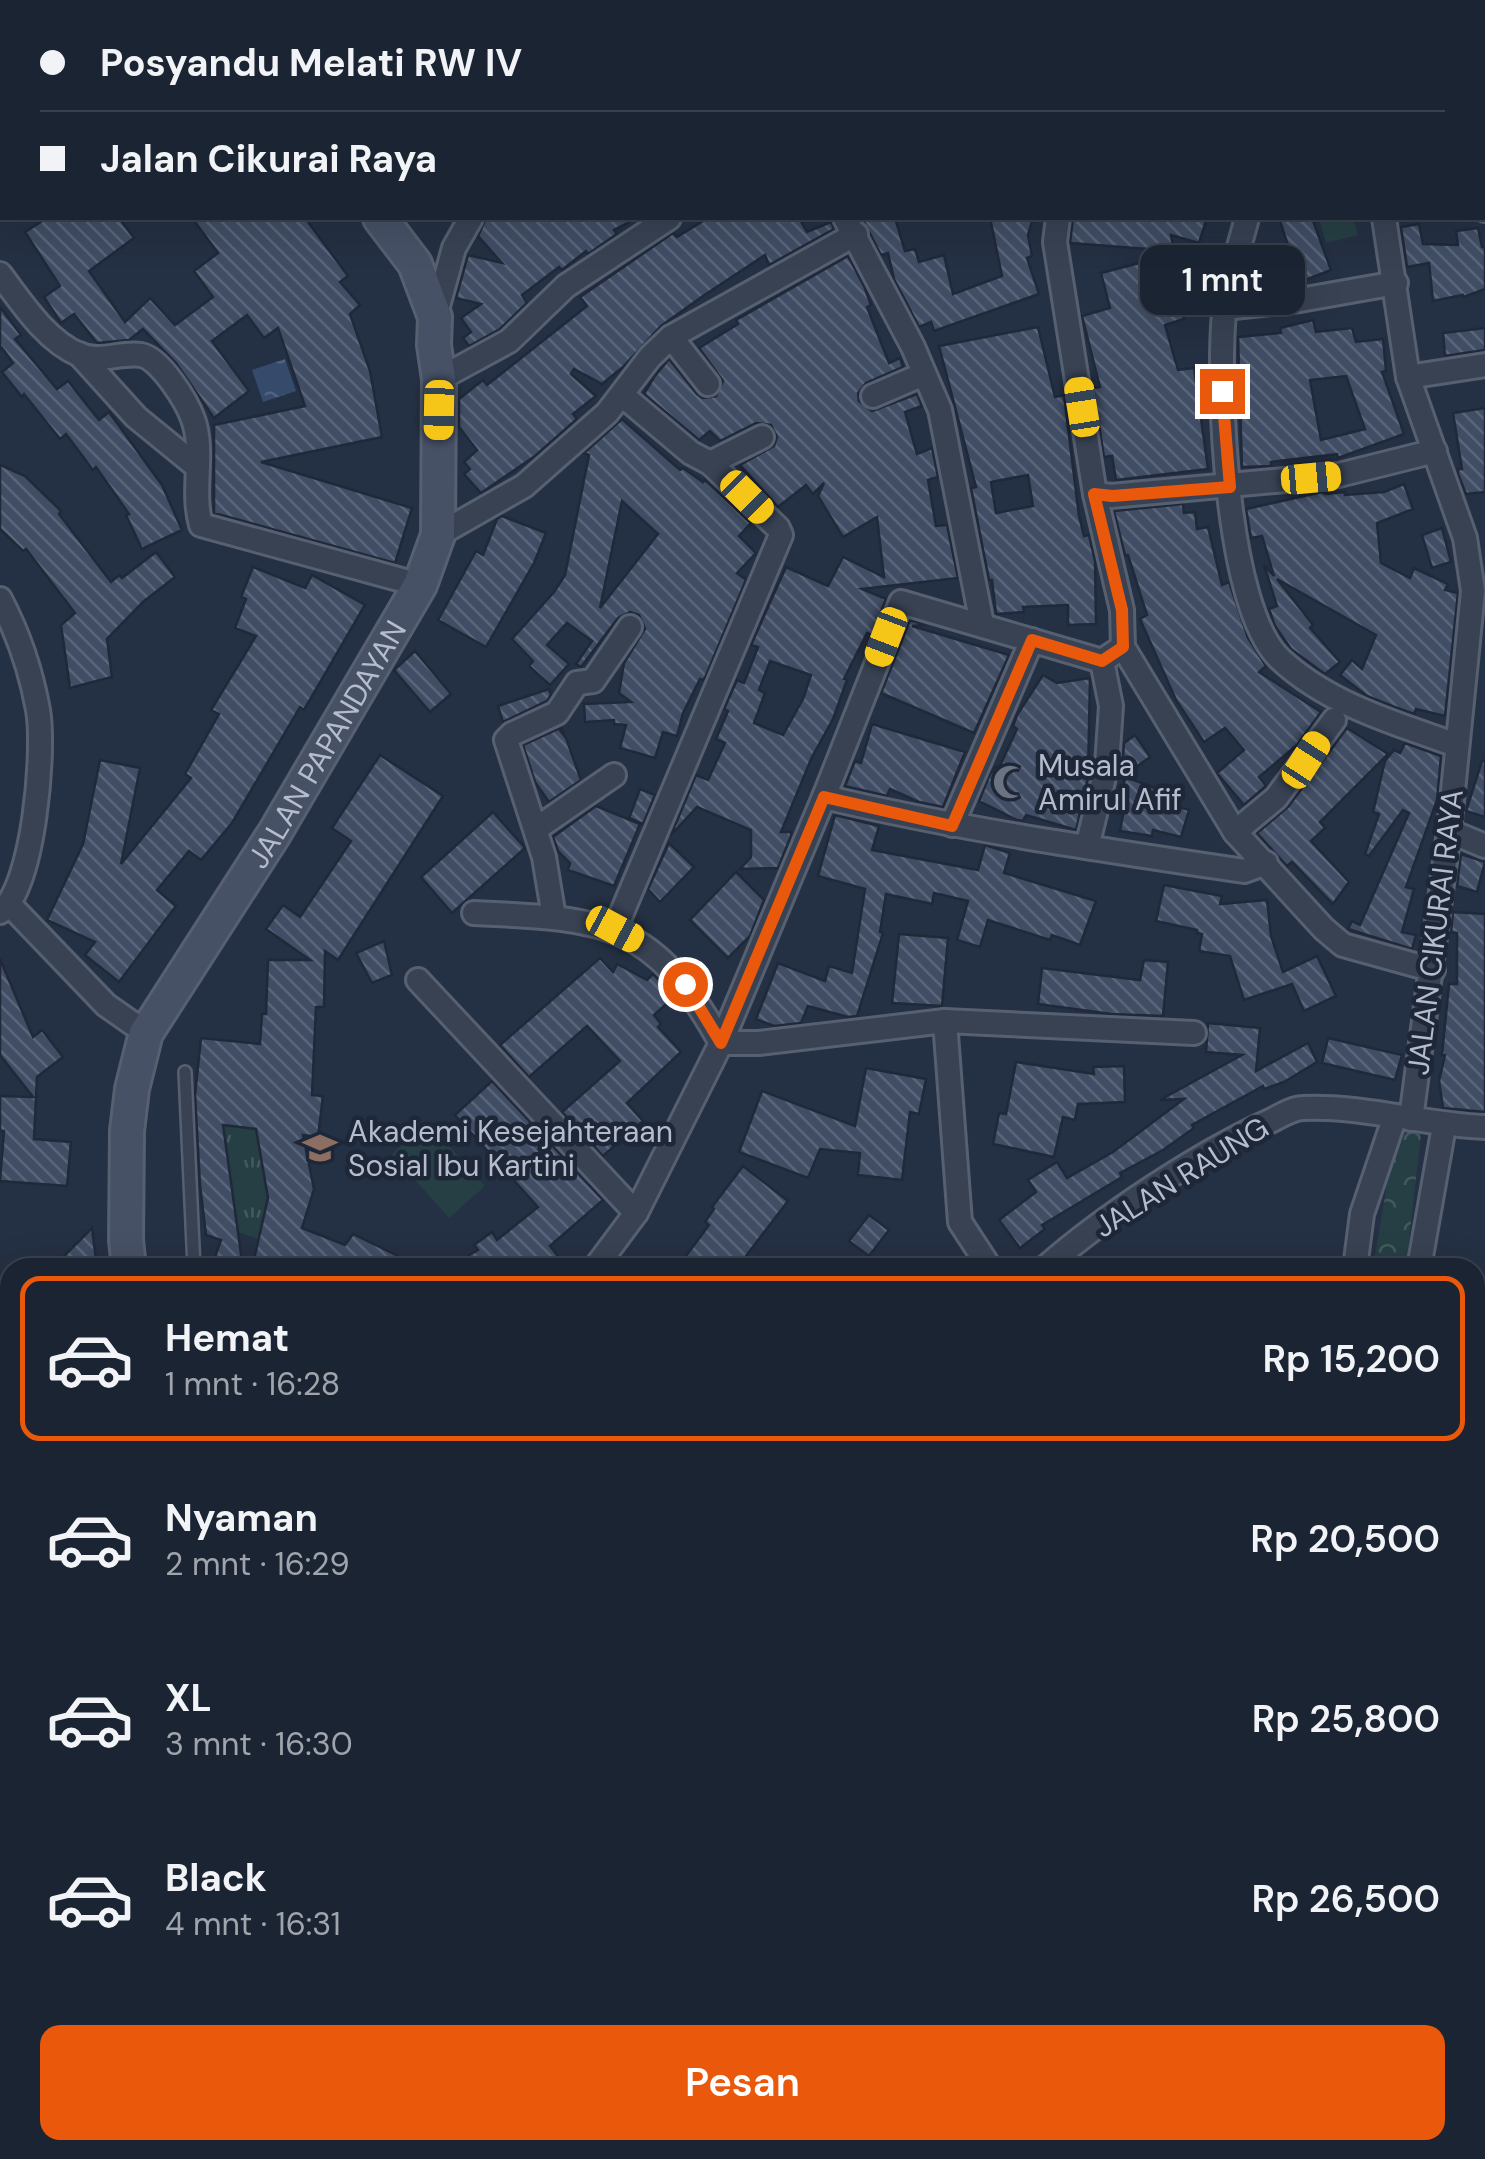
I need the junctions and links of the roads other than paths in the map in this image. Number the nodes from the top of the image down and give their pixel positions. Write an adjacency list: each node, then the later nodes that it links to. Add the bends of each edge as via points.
1 (382, 220): 11 (main road, JALAN PAPANDAYAN, via 415,264)
2 (470, 220): 11 (street, via 454,248)
3 (666, 220): 17 (street, via 566,286 509,341)
4 (1058, 220): 26 (street, via 1055,242)
5 (1246, 220): 10 (street, JALAN CIKURAI RAYA)
6 (1388, 220): 9 (street, JALAN CIKURAI RAYA)
7 (851, 226): 12 (street); 15 (street)
8 (0, 274): 13 (street, via 30,314)
9 (1396, 282): 10 (street); 16 (street, JALAN CIKURAI RAYA)
10 (1224, 308): 25 (street, JALAN CIKURAI RAYA)
11 (435, 317): 17 (main road, JALAN PAPANDAYAN)
12 (671, 337): 18 (street); 19 (street)
13 (78, 354): 24 (street, via 136,417); 24 (street, via 140,355 160,368 194,420)
14 (1485, 365): 16 (street)
15 (924, 374): 20 (street); 31 (street, via 940,410)
16 (1408, 376): 22 (street, JALAN CIKURAI RAYA)
17 (440, 379): 27 (main road, JALAN PAPANDAYAN)
18 (708, 384)
19 (622, 396): 23 (street); 27 (street, via 524,486)
20 (873, 396)
21 (762, 438): 23 (street)
22 (1434, 450): 25 (street, via 1339,476); 28 (street, JALAN CIKURAI RAYA)
23 (710, 463): 50 (street, via 778,528 780,544)
24 (196, 466): 29 (street, via 203,526)
25 (1230, 487): 26 (street); 37 (street, JALAN CIKURAI RAYA, via 1253,616 1278,658 1375,717)
26 (1094, 494): 34 (street, via 1122,610)
27 (438, 535): 29 (main road, JALAN PAPANDAYAN)
28 (1475, 536): 37 (street, JALAN CIKURAI RAYA)
29 (420, 585): 54 (main road, JALAN PAPANDAYAN, via 274,834)
30 (0, 599): 47 (street, via 39,713 36,814)
31 (982, 624): 33 (street); 39 (street, via 904,601 898,605)
32 (630, 627): 41 (street, via 593,682 575,684 557,713 507,738)
33 (1032, 640): 35 (street); 40 (street)
34 (1123, 647): 35 (street); 43 (street)
35 (1102, 661): 45 (street, via 1111,706 1107,764)
36 (1334, 720): 43 (street, via 1276,798)
37 (1457, 744): 42 (street, JALAN CIKURAI RAYA)
38 (614, 775): 41 (street)
39 (824, 797): 40 (street); 56 (street)
40 (952, 826): 45 (street)
41 (536, 829): 49 (street)
42 (1449, 831): 44 (street); 51 (street, JALAN CIKURAI RAYA)
43 (1234, 832): 46 (street)
44 (1485, 846)
45 (1087, 847): 46 (street, via 1244,870)
46 (1266, 863): 51 (street, via 1344,944)
47 (5, 909): 54 (street, via 106,1005)
48 (474, 913): 49 (street)
49 (554, 916): 50 (street)
50 (615, 929): 56 (street, via 671,968)
51 (1433, 970): 58 (street, JALAN CIKURAI RAYA, via 1418,1077)
52 (418, 980): 61 (street)
53 (944, 1021): 55 (street); 56 (street); 65 (street, via 960,1222)
54 (146, 1033): 62 (main road, JALAN PAPANDAYAN, via 126,1131)
55 (1194, 1033)
56 (721, 1043): 61 (street)
57 (185, 1072): 63 (lane)
58 (1403, 1118): 59 (street, JALAN RAUNG); 66 (street, JALAN RAUNG, via 1300,1107 1243,1133); 67 (street, JALAN CIKURAI RAYA, via 1362,1214)
59 (1444, 1126): 60 (street, JALAN RAUNG); 68 (street)
60 (1485, 1127)
61 (636, 1214): 64 (street)
62 (129, 1258)
63 (194, 1258)
64 (603, 1258)
65 (983, 1258)
66 (1059, 1258)
67 (1355, 1258)
68 (1421, 1258)

